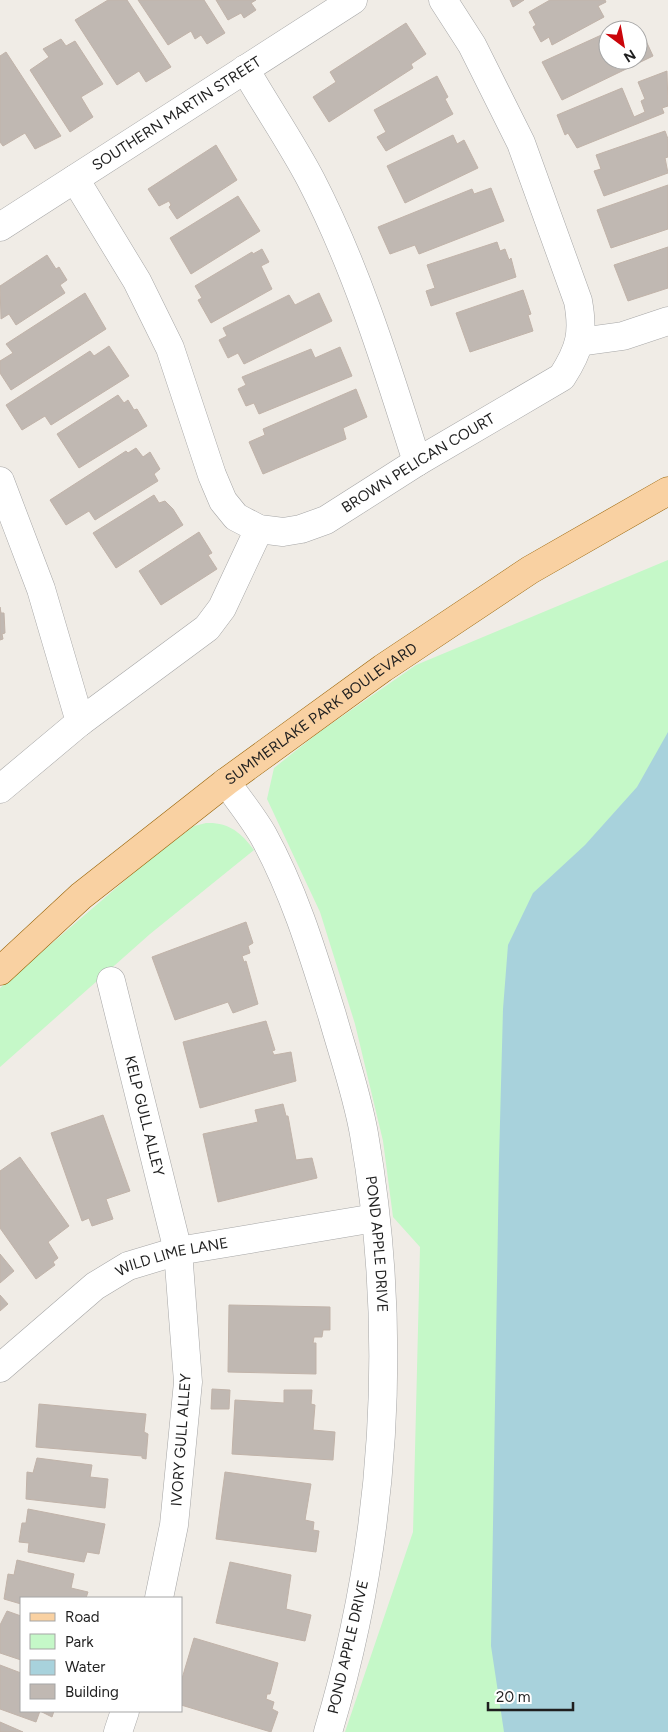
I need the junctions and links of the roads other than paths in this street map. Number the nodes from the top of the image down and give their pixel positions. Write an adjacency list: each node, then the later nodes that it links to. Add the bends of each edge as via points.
1 (353, 0): 3 (street, SOUTHERN MARTIN STREET)
2 (443, 0): 7 (street, BROWN PELICAN COURT, via 472,44 521,143 578,301 583,326)
3 (244, 69): 4 (street, SOUTHERN MARTIN STREET); 8 (street, via 311,180 342,247 386,362)
4 (74, 179): 5 (street, SOUTHERN MARTIN STREET); 11 (street, BROWN PELICAN COURT, via 137,281 170,348 223,501 236,516)
5 (0, 227)
6 (668, 321): 7 (street, via 623,336)
7 (579, 342): 8 (street, BROWN PELICAN COURT, via 574,360 562,377)
8 (418, 462): 11 (street, BROWN PELICAN COURT, via 326,520 282,532)
9 (0, 481): 12 (street, via 40,589)
10 (668, 491): 13 (main road, SUMMERLAKE PARK BOULEVARD, via 530,570 383,668)
11 (259, 529): 12 (street, via 222,608 208,628)
12 (80, 722): 14 (street)
13 (226, 782): 15 (main road, SUMMERLAKE PARK BOULEVARD, via 81,896); 17 (street, POND APPLE DRIVE, via 262,834 310,944 364,1133)
14 (0, 789)
15 (0, 971)
16 (111, 981): 18 (street, KELP GULL ALLEY)
17 (375, 1218): 18 (street, WILD LIME LANE); 23 (street, POND APPLE DRIVE, via 385,1350 380,1471 365,1576 346,1669)
18 (178, 1251): 19 (street, WILD LIME LANE, via 128,1266 95,1286); 20 (street, IVORY GULL ALLEY, via 188,1382 174,1525)
19 (0, 1368)
20 (159, 1597)
21 (125, 1712): 22 (street)
22 (118, 1732)
23 (328, 1732)

